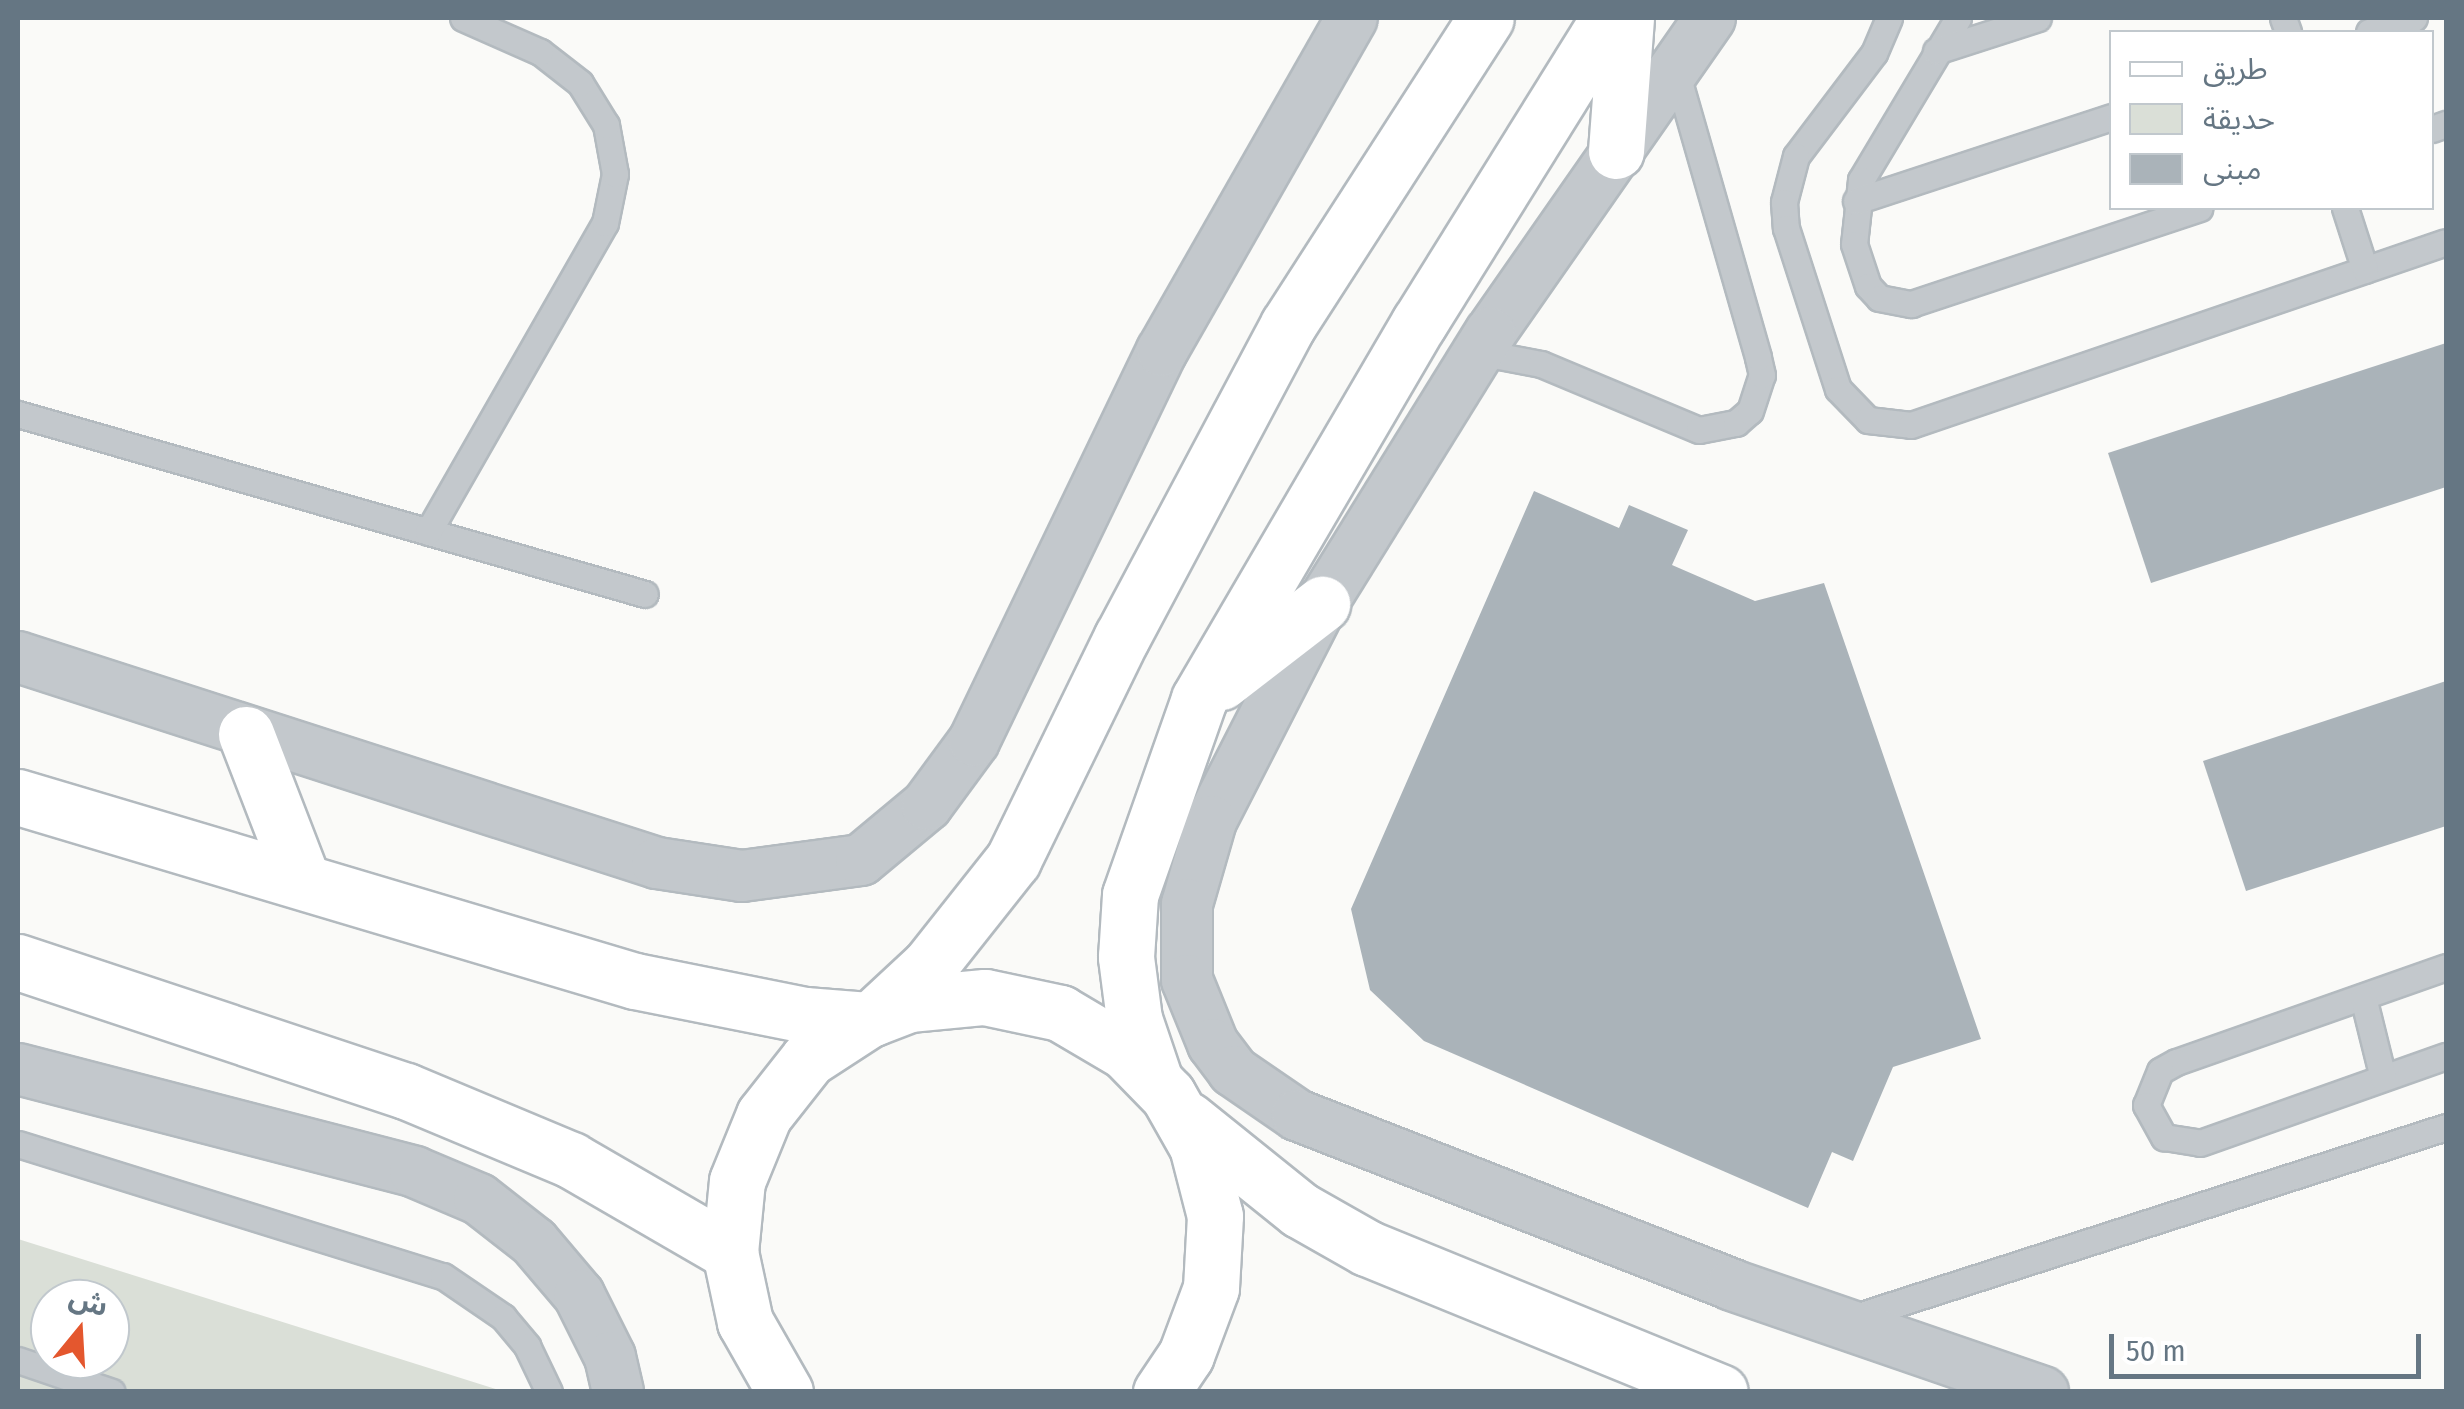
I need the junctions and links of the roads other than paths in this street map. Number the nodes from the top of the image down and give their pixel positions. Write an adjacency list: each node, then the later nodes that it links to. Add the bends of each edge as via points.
1 (463, 18): 23 (lane, via 540,52 580,83 606,126 615,174 605,223)
2 (1352, 18): 28 (street, via 1162,351 974,740 927,805 860,860 782,875 699,872)
3 (1486, 18): 34 (main road, via 1288,325 1122,637 1013,860 929,966)
4 (1609, 18): 27 (main road, via 1419,323)
5 (1626, 18): 15 (main road)
6 (1710, 18): 13 (street)
7 (1889, 18): 20 (lane, via 1874,53 1796,156 1784,202 1786,228 1838,389 1868,420 1911,424)
8 (1958, 18): 12 (lane)
9 (2038, 18): 12 (lane)
10 (2414, 18): 11 (lane)
11 (2375, 30)
12 (1936, 51): 16 (lane, via 1882,135)
13 (1675, 67): 15 (street); 21 (lane, via 1758,356 1759,394 1750,411 1736,423 1698,430 1540,364)
14 (2109, 118): 16 (lane)
15 (1616, 150): 21 (street)
16 (1856, 200): 17 (lane, via 1854,244 1862,271 1868,286 1894,304)
17 (2192, 210)
18 (2345, 210): 20 (lane)
19 (2446, 242): 20 (lane)
20 (2365, 270)
21 (1478, 352): 25 (street)
22 (18, 414): 23 (lane)
23 (428, 532): 24 (lane)
24 (645, 594)
25 (1322, 604): 27 (main road); 43 (street, via 1196,863 1182,946 1192,996 1213,1044 1256,1092 1297,1115)
26 (18, 656): 28 (street)
27 (1199, 699): 38 (main road, via 1130,895 1126,957 1134,1019)
28 (246, 734): 30 (main road)
29 (18, 797): 30 (main road)
30 (302, 880): 34 (main road, via 636,981 805,1015)
31 (18, 962): 41 (main road, via 406,1091 571,1160)
32 (2446, 967): 33 (lane)
33 (2363, 997): 37 (lane); 37 (lane, via 2176,1062 2160,1071 2146,1104 2164,1137 2200,1143)
34 (871, 1019): 38 (main road, via 947,998 1023,1002 1095,1030); 41 (main road, via 808,1060 764,1115 736,1181)
35 (2446, 1056): 37 (lane)
36 (18, 1069): 47 (street, via 414,1172 479,1199 534,1242 579,1295 610,1357)
37 (2383, 1078)
38 (1168, 1096): 50 (main road, via 1208,1181 1216,1252 1201,1322); 51 (main road, via 1269,1188 1367,1248)
39 (2446, 1127): 43 (lane)
40 (18, 1144): 46 (lane, via 443,1276 504,1317)
41 (730, 1252): 42 (main road)
42 (745, 1322): 48 (main road); 49 (main road)
43 (1840, 1322): 52 (street)
44 (18, 1360): 45 (lane)
45 (112, 1392)
46 (549, 1392)
47 (618, 1392)
48 (737, 1392)
49 (785, 1392)
50 (1162, 1392)
51 (1720, 1392)
52 (2043, 1392)

